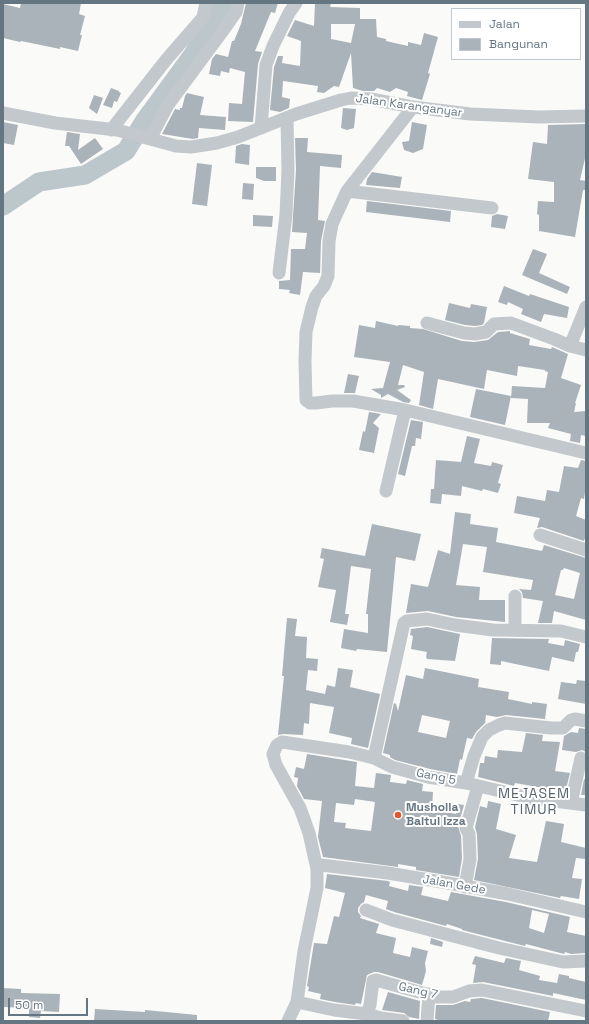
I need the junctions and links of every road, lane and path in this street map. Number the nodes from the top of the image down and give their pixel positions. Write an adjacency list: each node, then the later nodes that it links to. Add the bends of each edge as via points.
1 (206, 3): 9 (street, via 203,17 166,60)
2 (238, 3): 10 (street, via 236,12)
3 (296, 3): 8 (street, via 266,65)
4 (413, 107): 6 (street, Jalan Karanganyar, via 470,114 539,118); 7 (street, Jalan Karanganyar, via 382,100 351,98); 11 (street)
5 (3, 113): 9 (street, Jalan Karanganyar, via 55,123)
6 (586, 116)
7 (287, 118): 8 (street, Jalan Karanganyar); 13 (street, via 286,215)
8 (261, 128): 10 (street, Jalan Karanganyar, via 216,144 191,147 176,146)
9 (114, 130): 10 (street, Jalan Karanganyar)
10 (147, 138)
11 (347, 191): 12 (street); 18 (street, via 332,224 328,276 316,296 306,332 306,400 316,404 353,401)
12 (492, 208)
13 (280, 273)
14 (586, 307): 16 (street)
15 (427, 323): 16 (street, via 476,334 486,332 494,324 510,323)
16 (570, 346): 17 (street)
17 (586, 350)
18 (405, 410): 19 (street); 20 (street)
19 (586, 453)
20 (386, 491)
21 (540, 534): 22 (street)
22 (586, 550)
23 (515, 596): 24 (street)
24 (515, 630): 25 (street, via 561,631); 27 (street, via 493,630 427,619 404,623)
25 (586, 637)
26 (586, 721): 29 (street, via 571,720 563,728 505,723 499,725 482,736 474,756)
27 (374, 758): 29 (street, Gang 5, via 392,767 428,777); 32 (street, Gang 5, via 288,742 277,745 273,754 276,765 300,808)
28 (581, 758): 30 (street)
29 (472, 784): 30 (street, Gang 5, via 530,798); 33 (street, via 466,828 469,834 470,860)
30 (571, 803): 31 (street, Gang 5)
31 (586, 805)
32 (319, 867): 33 (street, Jalan Gede, via 388,873); 38 (street)
33 (465, 887): 35 (street, Jalan Gede)
34 (366, 910): 36 (street, via 392,920 499,948 563,962)
35 (586, 912)
36 (586, 961)
37 (429, 994): 39 (street, Gang 7, via 453,997 469,991 482,990); 40 (street, Gang 7, via 375,980); 43 (street)
38 (297, 1002): 40 (street); 41 (street)
39 (586, 1011)
40 (367, 1014): 42 (street)
41 (288, 1021)
42 (403, 1021)
43 (427, 1021)

